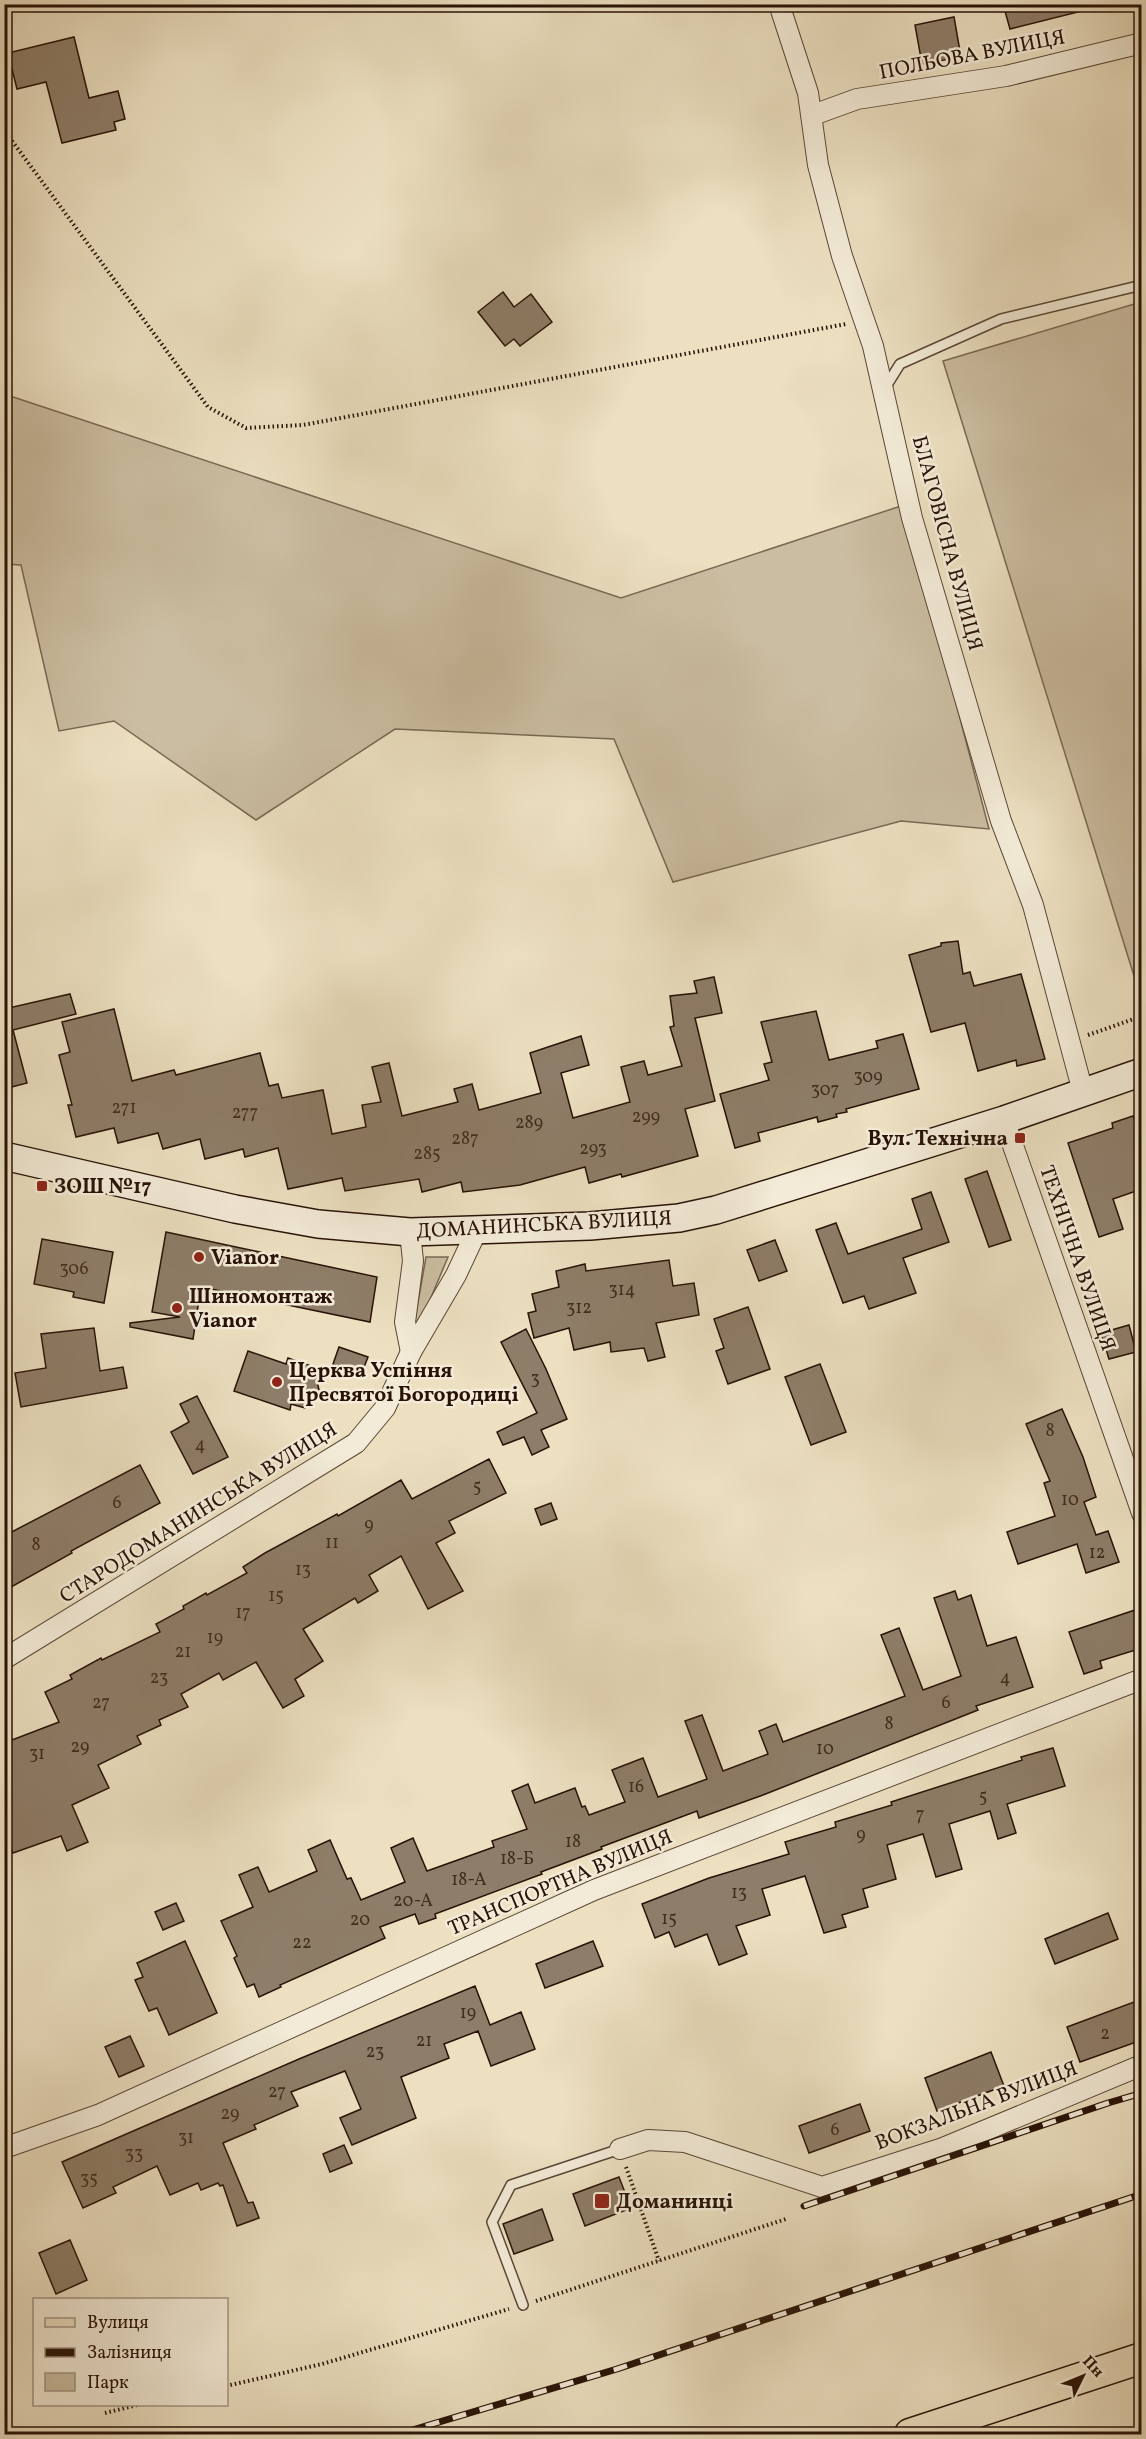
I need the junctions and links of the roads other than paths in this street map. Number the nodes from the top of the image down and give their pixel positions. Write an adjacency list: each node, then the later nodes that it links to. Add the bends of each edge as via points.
1 (779, 4): 3 (street, БЛАГОВІСНА ВУЛИЦЯ)
2 (1142, 43): 3 (street, ПОЛЬОВА ВУЛИЦЯ, via 1006,76 857,99)
3 (813, 115): 5 (street, БЛАГОВІСНА ВУЛИЦЯ, via 818,165)
4 (1142, 285): 5 (lane, via 1001,319 900,364)
5 (884, 390): 7 (street, БЛАГОВІСНА ВУЛИЦЯ, via 912,518 1001,821 1033,905)
6 (1142, 1072): 7 (main road, ДОМАНИНСЬКА ВУЛИЦЯ)
7 (1083, 1092): 8 (main road, ДОМАНИНСЬКА ВУЛИЦЯ)
8 (1004, 1120): 10 (main road, ДОМАНИНСЬКА ВУЛИЦЯ, via 688,1216 590,1226); 13 (street, ТЕХНІЧНА ВУЛИЦЯ)
9 (4, 1156): 11 (main road, ДОМАНИНСЬКА ВУЛИЦЯ, via 235,1209 318,1224)
10 (477, 1230): 11 (main road, ДОМАНИНСЬКА ВУЛИЦЯ); 12 (street, СТАРОДОМАНИНСЬКА ВУЛИЦЯ)
11 (410, 1232): 12 (street, via 413,1261 405,1322)
12 (411, 1352): 14 (street, СТАРОДОМАНИНСЬКА ВУЛИЦЯ, via 385,1408 356,1443)
13 (1142, 1513)
14 (4, 1659)
15 (1142, 1678): 17 (street, ТРАНСПОРТНА ВУЛИЦЯ, via 594,1890 98,2115)
16 (1142, 2066): 18 (street, ВОКЗАЛЬНА ВУЛИЦЯ, via 942,2148 822,2187 685,2142 648,2140)
17 (4, 2148)
18 (620, 2149): 19 (lane, via 512,2185 492,2222)
19 (523, 2305)
20 (1142, 2358): 21 (main road)
21 (910, 2434)

